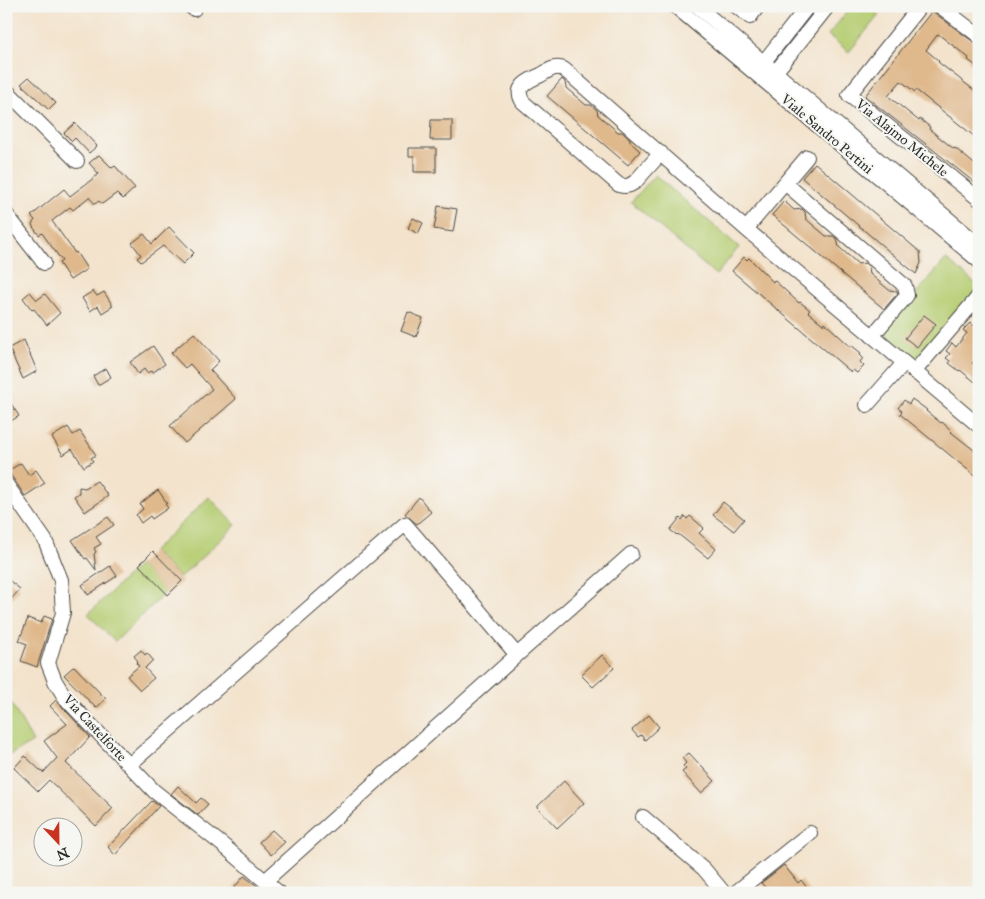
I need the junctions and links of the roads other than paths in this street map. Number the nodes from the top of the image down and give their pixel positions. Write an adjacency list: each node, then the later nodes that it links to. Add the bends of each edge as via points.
1 (675, 6): 10 (street, Viale Sandro Pertini)
2 (697, 6): 10 (street, Viale Sandro Pertini)
3 (736, 6): 4 (street, via 750,17)
4 (758, 6)
5 (808, 6): 10 (street)
6 (828, 6): 11 (street)
7 (920, 6): 17 (street, Via Alajmo Michele, via 849,95)
8 (940, 6): 9 (street)
9 (979, 36)
10 (759, 68): 11 (street, Viale Sandro Pertini)
11 (771, 78): 20 (street, Viale Sandro Pertini); 21 (street, Viale Sandro Pertini)
12 (6, 90): 15 (street)
13 (661, 153): 13 (street, via 562,68 553,69 522,87 520,96 523,102 619,185 631,186); 19 (street)
14 (807, 157): 16 (street)
15 (77, 161)
16 (785, 183): 19 (street); 24 (street, via 905,286 907,295)
17 (979, 199)
18 (6, 214): 22 (street)
19 (746, 229): 24 (street)
20 (979, 245)
21 (979, 261)
22 (44, 263)
23 (979, 296): 25 (street)
24 (872, 336): 25 (street)
25 (909, 367): 26 (street); 27 (street)
26 (868, 405)
27 (979, 426)
28 (6, 484): 31 (street, Via Castelforte, via 45,540 61,580 63,613 48,663 55,681 66,699)
29 (631, 554): 30 (street)
30 (517, 655): 31 (street, via 405,524); 34 (street)
31 (128, 765): 34 (street, Via Castelforte, via 154,791)
32 (643, 817): 36 (street, via 704,869)
33 (810, 833): 37 (street)
34 (265, 881): 35 (street, Via Castelforte)
35 (279, 893)
36 (724, 893)
37 (735, 893)

